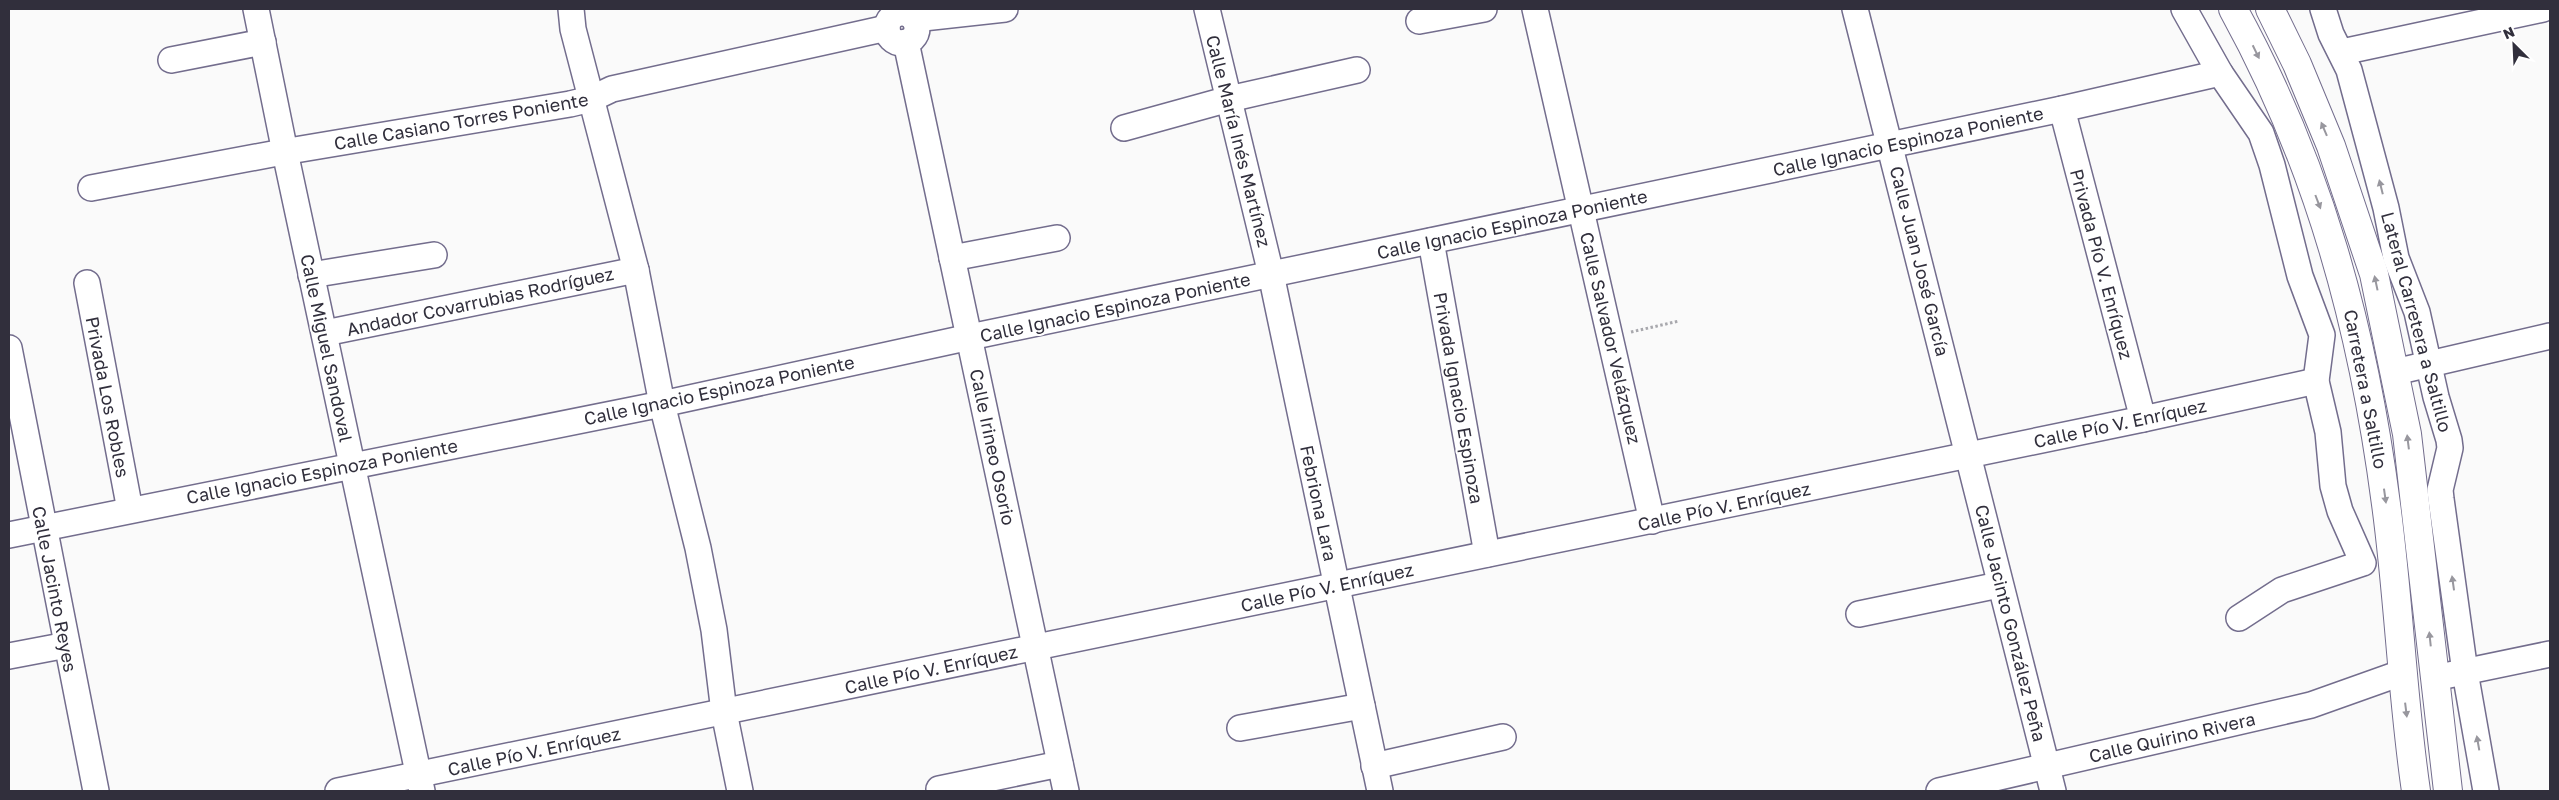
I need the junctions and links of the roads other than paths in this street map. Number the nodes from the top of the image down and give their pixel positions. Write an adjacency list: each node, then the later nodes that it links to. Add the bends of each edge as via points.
1 (256, 9): 15 (street, Calle Miguel Sandoval)
2 (571, 9): 20 (street)
3 (1005, 9): 14 (street, Calle Casiano Torres Poniente)
4 (1207, 9): 21 (street, Calle María Inés Martínez)
5 (1484, 9): 13 (street)
6 (1536, 9): 27 (street, Calle Salvador Velázquez)
7 (1855, 9): 24 (street, Calle Juan José García)
8 (2184, 9): 19 (street)
9 (2233, 9): 60 (main road, Carretera a Saltillo, one-way to 60, via 2266,73 2298,149 2329,230 2345,285 2366,377 2385,495)
10 (2270, 9): 41 (main road, Carretera a Saltillo, one-way to 10, via 2374,274 2357,217 2331,146)
11 (2323, 9): 16 (street, Lateral Carretera a Saltillo, via 2331,34)
12 (2543, 9): 16 (street)
13 (1419, 21)
14 (902, 22): 20 (street, Calle Casiano Torres Poniente, via 612,89); 31 (street, Calle Irineo Osorio)
15 (263, 42): 17 (street); 25 (street, Calle Miguel Sandoval)
16 (2342, 52): 40 (street, Lateral Carretera a Saltillo, one-way to 16, via 2417,312 2396,258 2371,147)
17 (172, 60)
18 (1357, 70): 21 (street)
19 (2220, 73): 22 (street, Calle Ignacio Espinoza Poniente); 42 (street, via 2261,134 2272,166 2300,276 2322,335)
20 (591, 99): 25 (street, Calle Casiano Torres Poniente); 32 (street)
21 (1229, 100): 23 (street); 34 (street, Calle María Inés Martínez)
22 (2062, 109): 24 (street, Calle Ignacio Espinoza Poniente); 44 (street, Privada Pío V. Enríquez)
23 (1124, 128)
24 (1891, 145): 27 (street, Calle Ignacio Espinoza Poniente); 45 (street, Calle Juan José García)
25 (284, 152): 26 (street, Calle Casiano Torres Poniente); 33 (street, Calle Miguel Sandoval)
26 (92, 188)
27 (1582, 209): 29 (street, Calle Ignacio Espinoza Poniente); 48 (street, Calle Salvador Velázquez)
28 (1057, 238): 31 (street)
29 (1431, 241): 34 (street, Calle Ignacio Espinoza Poniente); 51 (street, Privada Ignacio Espinoza)
30 (434, 255): 33 (street)
31 (952, 258): 38 (street, Calle Irineo Osorio)
32 (636, 270): 36 (street, Andador Covarrubias Rodríguez); 43 (street)
33 (311, 274): 36 (street, Calle Miguel Sandoval)
34 (1271, 274): 38 (street, Calle Ignacio Espinoza Poniente); 53 (street, Febriona Lara)
35 (87, 283): 47 (street, Privada Los Robles)
36 (324, 333): 46 (street, Calle Miguel Sandoval)
37 (2550, 336): 40 (street)
38 (970, 337): 43 (street, Calle Ignacio Espinoza Poniente); 57 (street, Calle Irineo Osorio)
39 (9, 348): 49 (street, Calle Jacinto Reyes)
40 (2428, 365): 41 (street); 61 (street, Lateral Carretera a Saltillo, one-way to 40, via 2440,490 2450,448)
41 (2395, 372): 62 (main road, Carretera a Saltillo, one-way to 41, via 2407,434)
42 (2316, 381): 44 (street, Calle Pío V. Enríquez); 55 (street, via 2328,432 2336,499 2363,563 2282,590)
43 (662, 404): 46 (street, Calle Ignacio Espinoza Poniente); 64 (street, via 698,548 714,630)
44 (2143, 420): 45 (street, Calle Pío V. Enríquez)
45 (1969, 455): 48 (street, Calle Pío V. Enríquez); 52 (street, Calle Jacinto González Peña)
46 (352, 464): 47 (street, Calle Ignacio Espinoza Poniente); 70 (street, Calle Miguel Sandoval)
47 (130, 510): 49 (street, Calle Ignacio Espinoza Poniente)
48 (1652, 521): 51 (street, Calle Pío V. Enríquez)
49 (43, 528): 50 (street, Calle Ignacio Espinoza Poniente); 56 (street, Calle Jacinto Reyes)
50 (9, 535)
51 (1487, 554): 53 (street, Calle Pío V. Enríquez)
52 (1999, 585): 54 (street); 69 (street, Calle Jacinto González Peña)
53 (1336, 586): 57 (street, Calle Pío V. Enríquez); 63 (street, Febriona Lara)
54 (1859, 614)
55 (2239, 618)
56 (66, 645): 59 (street); 72 (street, Calle Jacinto Reyes)
57 (1036, 647): 64 (street, Calle Pío V. Enríquez); 67 (street, Calle Irineo Osorio)
58 (2550, 654): 61 (street)
59 (9, 656)
60 (2402, 672): 69 (street, Calle Quirino Rivera, via 2311,705); 79 (main road, Carretera a Saltillo, one-way to 79)
61 (2465, 672): 62 (street); 81 (street, Lateral Carretera a Saltillo, one-way to 61)
62 (2434, 677): 80 (main road, Carretera a Saltillo)
63 (1362, 706): 65 (street); 68 (street, Febriona Lara)
64 (724, 712): 70 (street, Calle Pío V. Enríquez); 74 (street)
65 (1240, 728)
66 (1503, 737): 68 (street)
67 (1060, 764): 71 (street); 75 (street, Calle Irineo Osorio)
68 (1374, 766): 76 (street, Febriona Lara)
69 (2047, 766): 77 (street, Calle Quirino Rivera); 78 (street, Calle Jacinto González Peña)
70 (421, 783): 73 (street, Calle Pío V. Enríquez)
71 (939, 789)
72 (96, 791)
73 (338, 791)
74 (740, 791)
75 (1066, 791)
76 (1380, 791)
77 (1940, 791)
78 (2053, 791)
79 (2416, 791)
80 (2448, 791)
81 (2486, 791)

